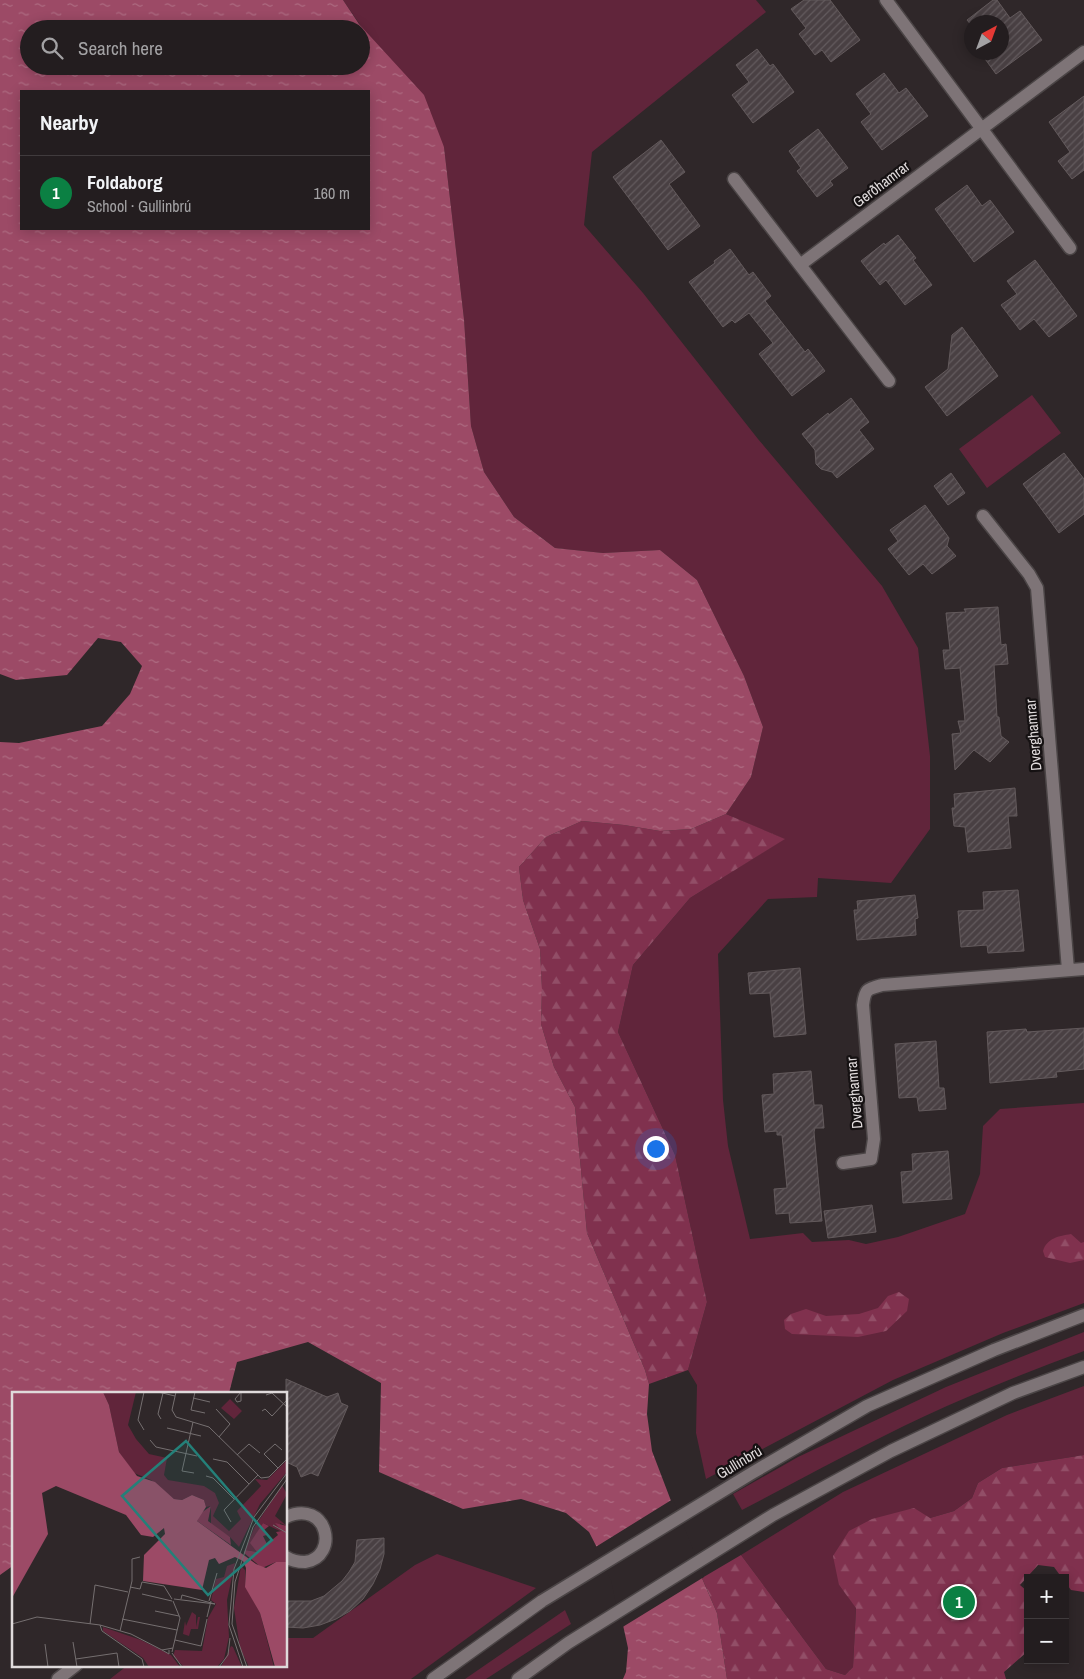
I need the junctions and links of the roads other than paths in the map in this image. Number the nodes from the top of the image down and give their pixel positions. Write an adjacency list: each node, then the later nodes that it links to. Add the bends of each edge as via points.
1 (886, 0): 3 (street)
2 (1084, 52): 3 (street, Gerðhamrar)
3 (982, 129): 5 (street); 6 (street, Gerðhamrar)
4 (734, 180): 6 (street)
5 (1070, 248)
6 (800, 265): 7 (street)
7 (890, 381)
8 (983, 516): 10 (street, Dverghamrar, via 1030,574 1037,588)
9 (1084, 969): 10 (street, Dverghamrar)
10 (1068, 970): 11 (street, Dverghamrar, via 869,988 864,994 863,1005 874,1139 871,1159)
11 (843, 1163)
12 (1084, 1315): 18 (street, Gullinbrú, via 994,1350 867,1406 542,1601)
13 (1084, 1367): 19 (street, via 1004,1397 891,1451 772,1515 568,1643)
14 (288, 1516): 15 (street, via 295,1513 314,1516 321,1522 326,1541 316,1558 297,1562)
15 (288, 1558)
16 (75, 1666): 17 (street)
17 (58, 1679)
18 (433, 1679)
19 (518, 1679)

